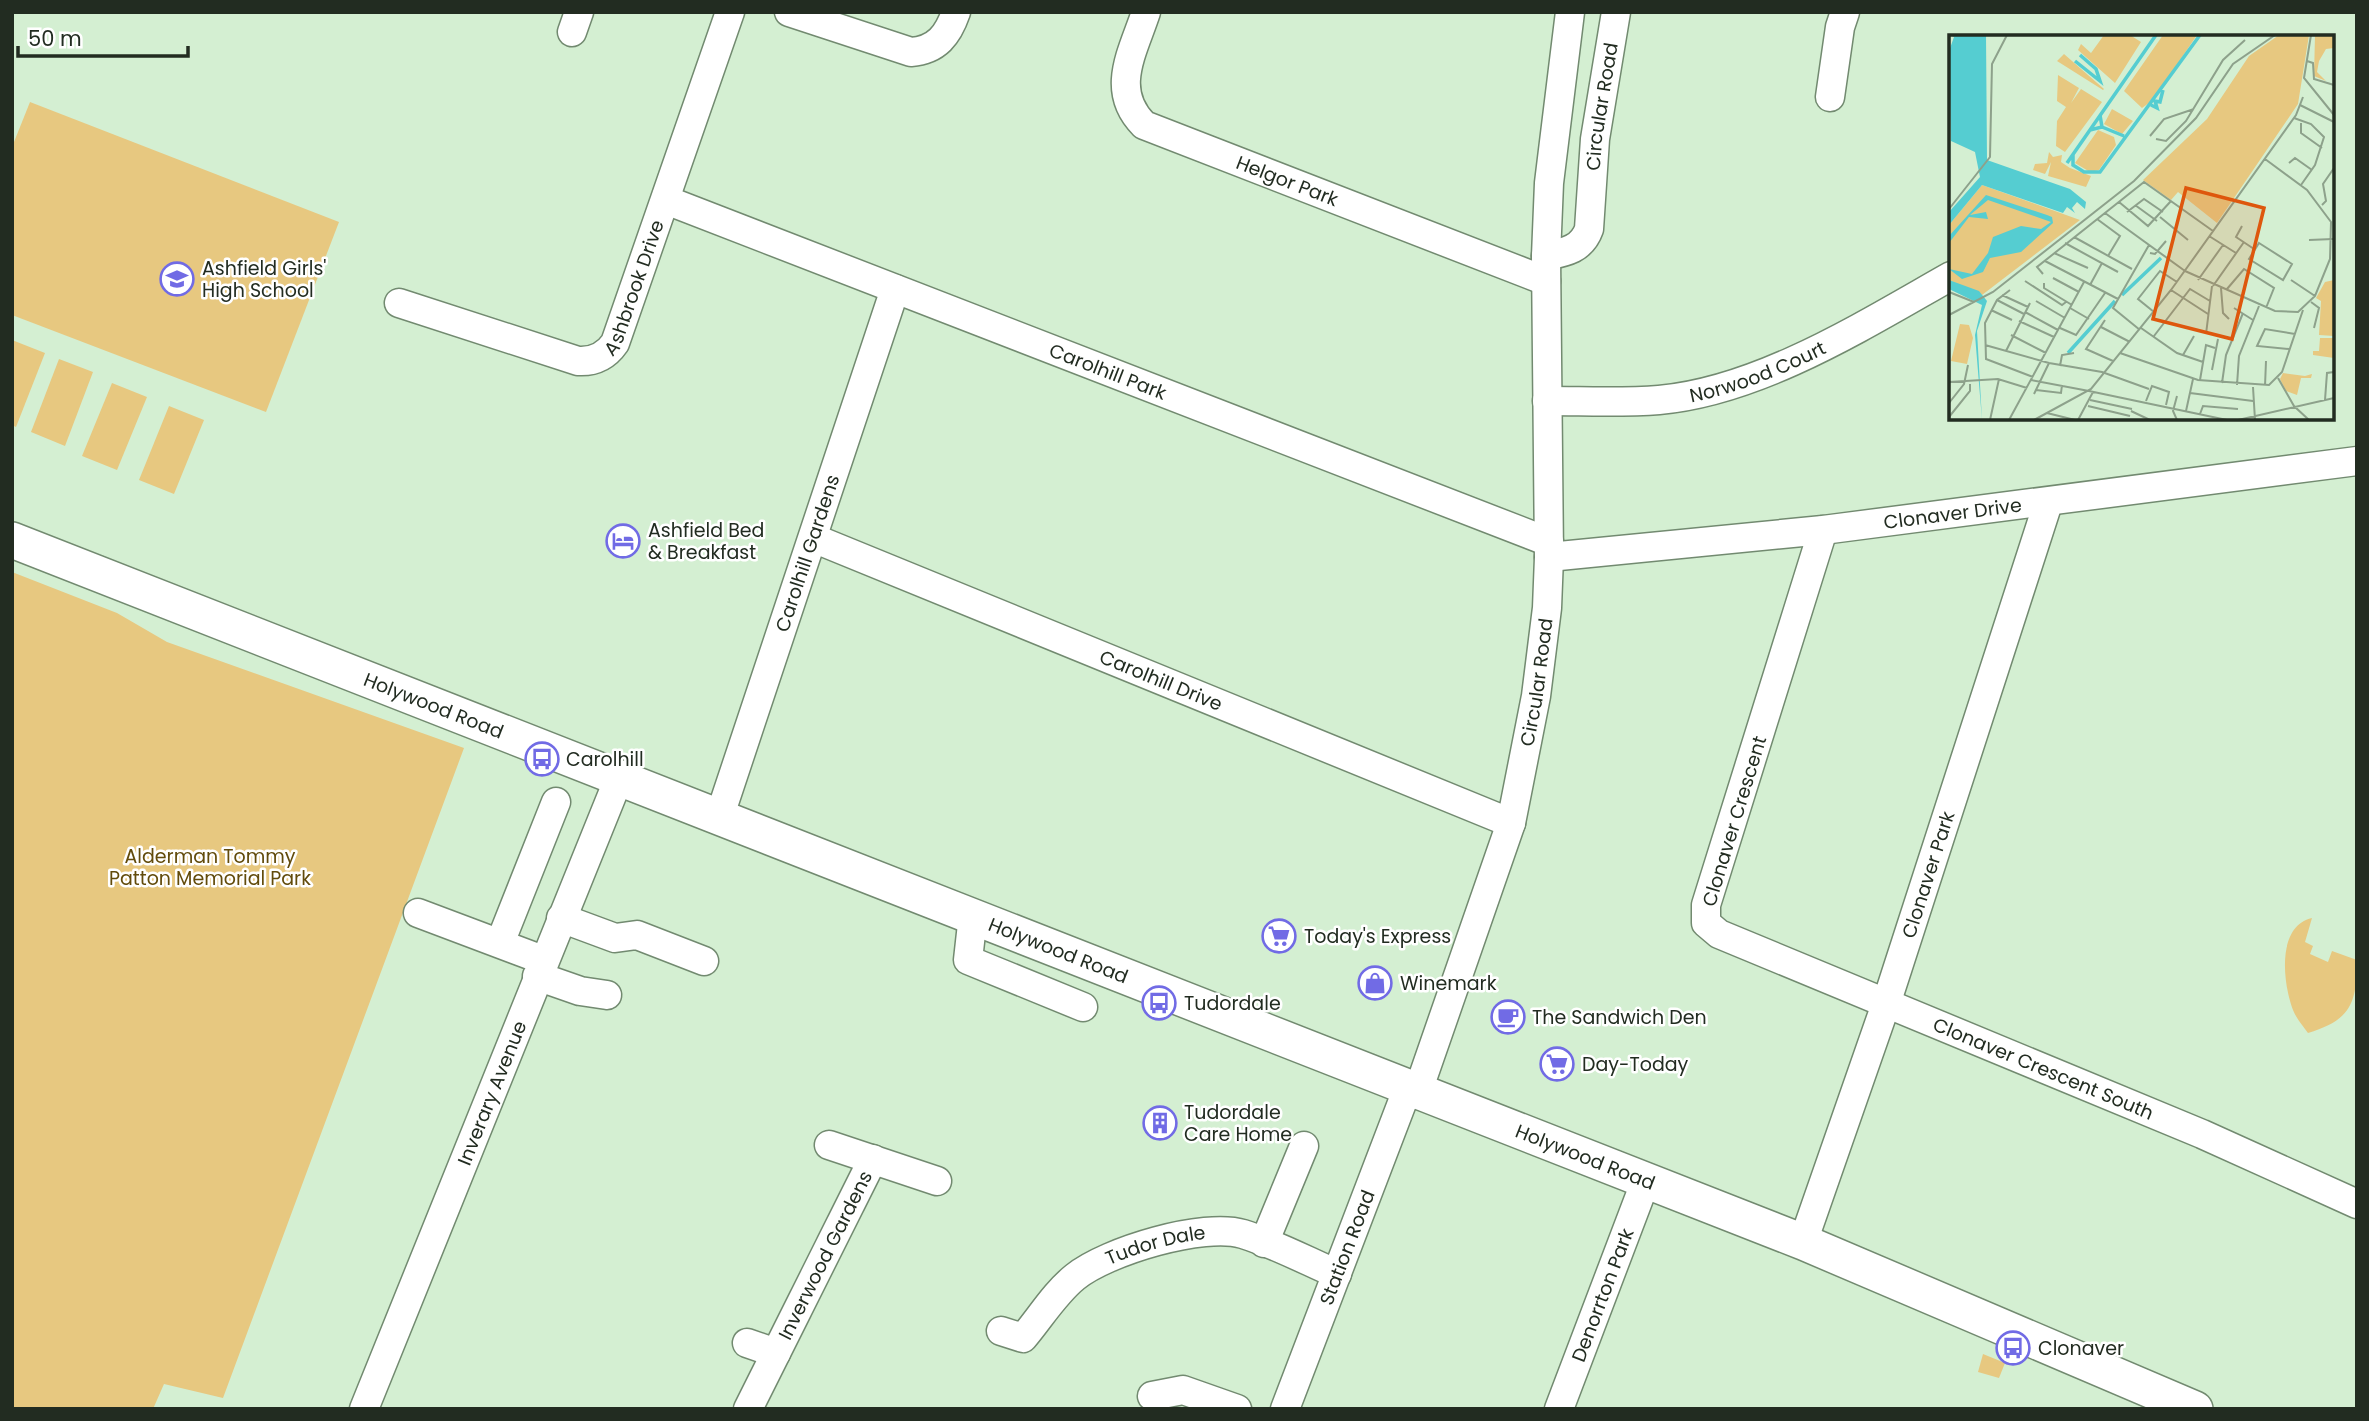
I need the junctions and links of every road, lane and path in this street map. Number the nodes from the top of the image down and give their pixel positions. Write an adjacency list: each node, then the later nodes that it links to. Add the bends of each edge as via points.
1 (730, 12): 9 (street, Ashbrook Drive)
2 (789, 12): 3 (street, via 911,52 944,38)
3 (956, 12)
4 (1146, 12): 10 (street, Helgor Park, via 1125,78 1125,96 1144,125)
5 (1570, 12): 10 (street, Circular Road, via 1556,111)
6 (1616, 12): 10 (street, Circular Road, via 1595,139 1589,229 1585,241)
7 (1845, 12): 8 (street)
8 (1830, 97)
9 (666, 200): 12 (street, Carolhill Park); 13 (street, Ashbrook Drive, via 615,343 598,358 569,359)
10 (1546, 269): 14 (street, Circular Road)
11 (1949, 277): 14 (street, Norwood Court, via 1823,348 1741,380 1660,400)
12 (895, 289): 18 (street, Carolhill Gardens); 20 (street, Carolhill Park)
13 (399, 303)
14 (1547, 401): 20 (street, Circular Road)
15 (2357, 461): 16 (street, Clonaver Drive)
16 (2048, 503): 17 (street, Clonaver Drive); 32 (street, Clonaver Park)
17 (1823, 530): 20 (street, Clonaver Drive); 32 (street, Clonaver Crescent, via 1706,905 1706,923 1718,934)
18 (813, 538): 23 (street, Carolhill Gardens); 24 (street, Carolhill Drive)
19 (12, 540): 21 (main road, Holywood Road)
20 (1549, 549): 24 (street, Circular Road, via 1536,696)
21 (619, 778): 23 (main road, Holywood Road); 27 (street, Inverary Avenue)
22 (556, 802): 28 (street)
23 (720, 815): 26 (main road, Holywood Road)
24 (1511, 823): 34 (street, Circular Road)
25 (418, 913): 28 (street)
26 (973, 915): 33 (street, Holywood Road, via 968,960); 34 (main road, Holywood Road)
27 (561, 918): 29 (street, via 615,938 637,935); 30 (street, Inverary Avenue)
28 (500, 943): 30 (street)
29 (704, 961)
30 (540, 968): 31 (street, via 580,991); 48 (street, Inverary Avenue)
31 (607, 995)
32 (1887, 1001): 40 (street, Clonaver Crescent South); 41 (street, Clonaver Park)
33 (1083, 1007)
34 (1414, 1090): 38 (main road, Holywood Road); 43 (street, Station Road, via 1399,1109)
35 (830, 1145): 37 (street)
36 (1304, 1146): 42 (street)
37 (873, 1159): 39 (street); 46 (street, Inverwood Gardens)
38 (1646, 1180): 41 (main road, Holywood Road); 52 (street, Denorrton Park)
39 (937, 1181)
40 (2357, 1204)
41 (1803, 1242): 53 (main road, Holywood Road)
42 (1264, 1243): 43 (street, Tudor Dale); 44 (street, Tudor Dale, via 1215,1230 1141,1247 1077,1275 1023,1338)
43 (1338, 1275): 51 (street, Station Road)
44 (1001, 1331)
45 (747, 1343): 46 (street, Inverwood Gardens)
46 (776, 1353): 49 (street, Inverwood Gardens)
47 (1152, 1396): 50 (street, via 1184,1390)
48 (364, 1409)
49 (748, 1409)
50 (1237, 1409)
51 (1285, 1409)
52 (1559, 1409)
53 (2196, 1409)

